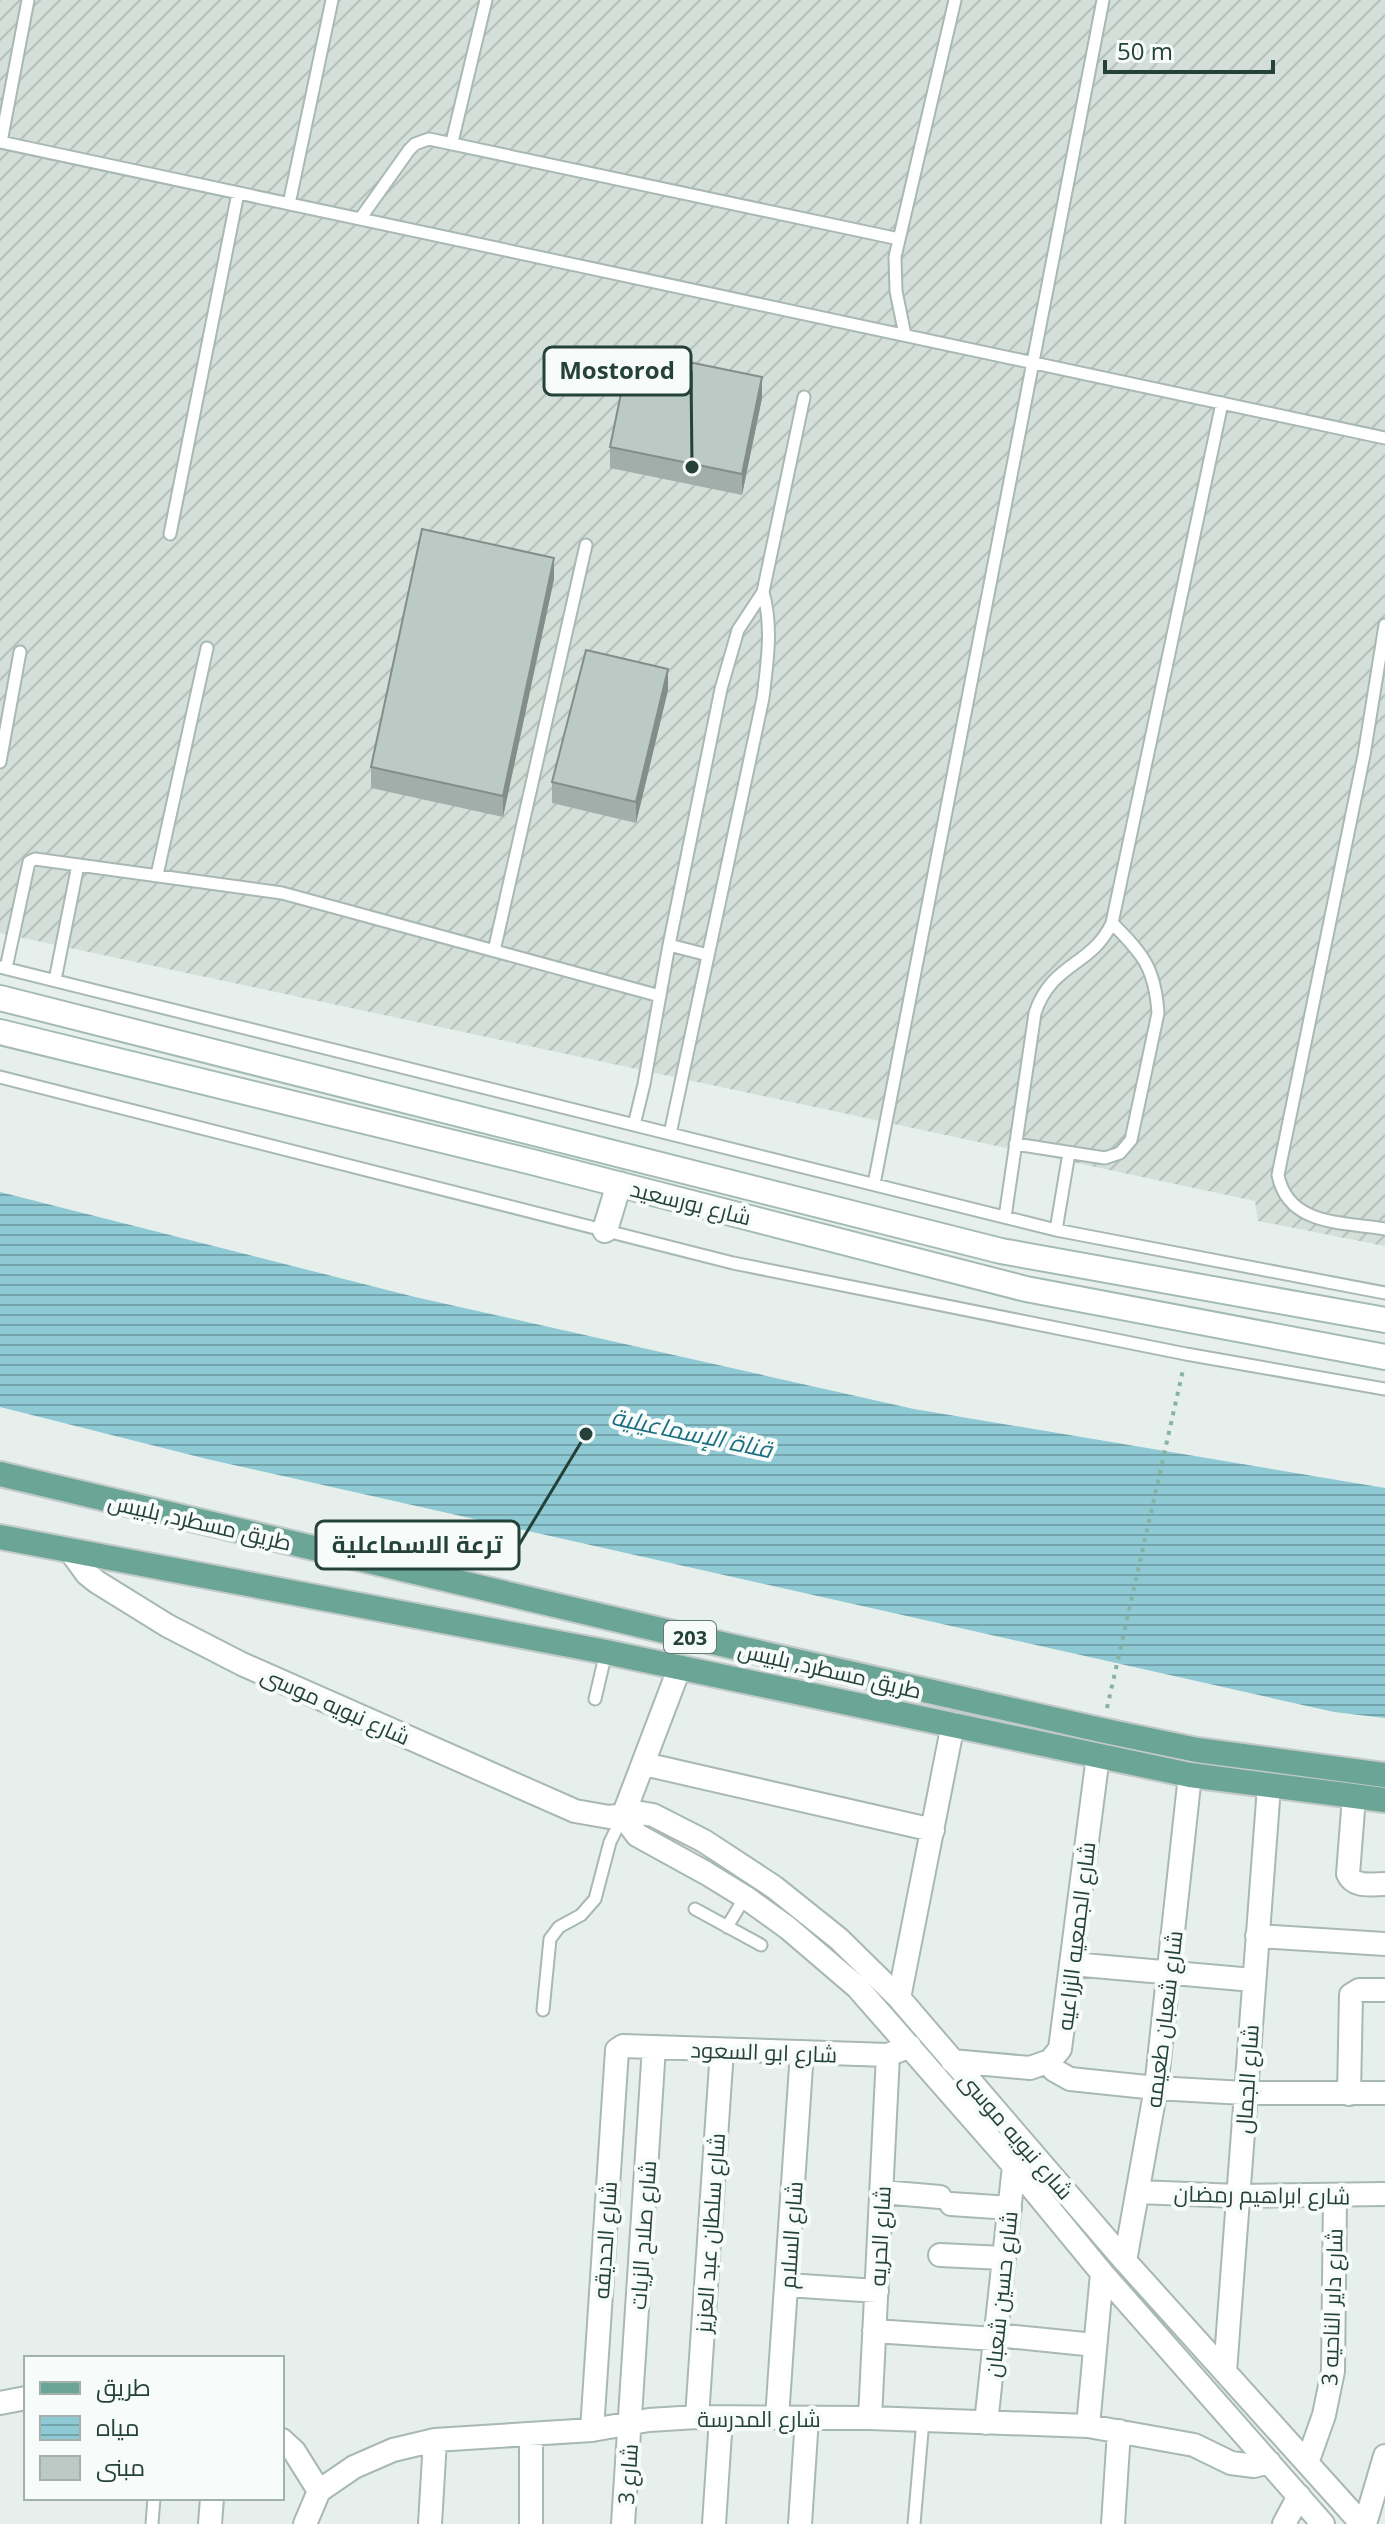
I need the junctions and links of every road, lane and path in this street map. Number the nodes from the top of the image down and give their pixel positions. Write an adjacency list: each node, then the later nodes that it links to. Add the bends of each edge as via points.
1 (28, 0): 6 (lane)
2 (332, 0): 9 (lane)
3 (486, 0): 7 (lane)
4 (955, 0): 11 (lane)
5 (1103, 0): 13 (lane)
6 (1, 142): 8 (lane)
7 (452, 142): 10 (lane, via 429,139 415,144); 11 (lane)
8 (238, 193): 9 (lane); 17 (lane)
9 (289, 204): 10 (lane)
10 (360, 219): 12 (lane)
11 (899, 239): 12 (lane, via 896,291)
12 (905, 335): 13 (lane)
13 (1032, 362): 15 (lane); 41 (lane)
14 (804, 397): 19 (lane)
15 (1222, 403): 16 (lane); 26 (lane)
16 (1385, 438)
17 (170, 534)
18 (586, 545): 28 (lane)
19 (763, 592): 27 (lane, via 738,630 729,659); 29 (lane, via 769,637 763,698)
20 (1385, 625): 43 (lane, via 1364,755 1278,1175 1285,1195 1299,1211)
21 (207, 648): 25 (lane)
22 (20, 652): 23 (lane)
23 (0, 762)
24 (78, 865): 25 (lane); 30 (lane, via 29,862); 31 (lane)
25 (157, 875): 28 (lane, via 282,893)
26 (1112, 923): 38 (lane, via 1099,944 1059,973 1038,1002); 39 (lane, via 1147,965 1158,1013 1127,1147 1105,1158)
27 (669, 945): 29 (lane); 32 (lane)
28 (494, 951): 32 (lane)
29 (708, 955): 37 (lane)
30 (3, 967): 31 (lane)
31 (55, 980): 36 (lane)
32 (660, 996): 36 (lane)
33 (0, 998): 47 (main road, شارع بورسعيد, via 1001,1251)
34 (0, 1032): 40 (main road, شارع بورسعيد)
35 (0, 1077): 44 (lane)
36 (634, 1125): 37 (lane)
37 (670, 1134): 41 (lane)
38 (1015, 1144): 39 (lane); 42 (lane)
39 (1069, 1153): 45 (lane)
40 (619, 1184): 44 (main road); 49 (main road, شارع بورسعيد, via 1026,1289)
41 (874, 1184): 42 (lane)
42 (1005, 1217): 45 (lane)
43 (1385, 1229)
44 (605, 1230): 48 (lane, via 733,1263)
45 (1056, 1230): 46 (lane)
46 (1385, 1293)
47 (1385, 1320)
48 (1186, 1354): 50 (lane); 56 (path)
49 (1385, 1357)
50 (1385, 1389)
51 (0, 1474): 62 (main road, طريق مسطرد, بلبيس / 203, via 1101,1730 1197,1750)
52 (0, 1537): 53 (main road, طريق مسطرد, بلبيس / 203)
53 (71, 1552): 54 (main road, طريق مسطرد, بلبيس / 203); 66 (street, شارع نبويه موسى, via 97,1582 242,1664 575,1811)
54 (606, 1652): 55 (main road, طريق مسطرد, بلبيس / 203); 57 (lane)
55 (679, 1669): 58 (main road, طريق مسطرد, بلبيس / 203); 60 (street)
56 (1112, 1690)
57 (595, 1699)
58 (953, 1724): 59 (main road, طريق مسطرد, بلبيس / 203); 67 (street)
59 (1098, 1756): 61 (main road, طريق مسطرد, بلبيس / 203); 75 (street, شارع الجمعيه الزراعيه)
60 (644, 1764): 66 (street); 67 (street)
61 (1190, 1775): 63 (main road, طريق مسطرد, بلبيس / 203); 76 (street, شارع شعبان طعيمه)
62 (1385, 1775)
63 (1269, 1787): 64 (main road, طريق مسطرد, بلبيس / 203); 72 (street, شارع الجمال)
64 (1354, 1797): 65 (main road, طريق مسطرد, بلبيس / 203); 68 (street, via 1350,1880)
65 (1385, 1800)
66 (623, 1816): 69 (street, شارع نبويه موسى, via 637,1835); 79 (street, شارع نبويه موسى, via 653,1815 774,1887 839,1939); 80 (lane, via 610,1842 595,1899 550,1939)
67 (933, 1830): 79 (street)
68 (1385, 1884)
69 (745, 1897): 71 (lane); 81 (street, شارع نبويه موسى, via 835,1967)
70 (695, 1909): 71 (lane)
71 (727, 1927): 74 (lane)
72 (1257, 1936): 73 (street); 77 (street, شارع الجمال)
73 (1385, 1944)
74 (761, 1945)
75 (1072, 1964): 76 (street); 88 (street, شارع الجمعيه الزراعيه, via 1060,2049)
76 (1169, 1972): 77 (street); 89 (street, شارع شعبان طعيمه)
77 (1253, 1980): 90 (street, شارع الجمال)
78 (1385, 1990): 92 (street, via 1351,1995)
79 (899, 1998): 87 (street, شارع نبويه موسى)
80 (543, 2010)
81 (910, 2046): 86 (street, شارع ابو السعود); 93 (street, شارع نبويه موسى)
82 (654, 2047): 83 (street, شارع ابو السعود); 84 (street, شارع ابو السعود); 118 (street, شارع صلاح الزيات)
83 (617, 2050): 121 (street, شارع الحديقه)
84 (722, 2050): 85 (street, شارع ابو السعود); 112 (street, شارع سلطان عبد العزيز)
85 (802, 2052): 86 (street, شارع ابو السعود); 104 (street, شارع السلام)
86 (888, 2055): 94 (street, شارع الحريه)
87 (952, 2061): 88 (street, شارع الجمعيه الزراعيه, via 1030,2068); 102 (street, شارع نبويه موسى)
88 (1050, 2061): 89 (street, via 1054,2070 1070,2079)
89 (1156, 2088): 90 (street); 95 (street, شارع شعبان طعيمه)
90 (1244, 2093): 92 (street); 97 (street, شارع الجمال)
91 (1385, 2093): 92 (street)
92 (1349, 2094)
93 (1014, 2166): 99 (street, شارع حسين شعبان); 103 (street, شارع نبويه موسى)
94 (882, 2192): 99 (street); 105 (street, شارع الحريه)
95 (1138, 2192): 97 (street, شارع ابراهيم رمضان); 102 (street, شارع شعبان طعيمه)
96 (1385, 2194): 98 (street, شارع ابراهيم رمضان)
97 (1238, 2196): 98 (street, شارع ابراهيم رمضان); 109 (street, شارع الجمال)
98 (1335, 2196): 128 (street, شارع داير الناحيه 3, via 1333,2371)
99 (1010, 2208): 101 (street, شارع حسين شعبان)
100 (940, 2255): 101 (street)
101 (1004, 2258): 107 (street, شارع حسين شعبان)
102 (1125, 2261): 109 (street, شارع نبويه موسى)
103 (1102, 2273): 108 (street); 127 (street, شارع نبويه موسى)
104 (787, 2285): 105 (street); 114 (street, شارع السلام)
105 (877, 2291): 106 (street, شارع الحريه)
106 (874, 2331): 107 (street); 116 (street, شارع الحريه)
107 (996, 2337): 108 (street); 119 (street, شارع حسين شعبان)
108 (1095, 2345): 120 (street)
109 (1225, 2372): 128 (street, شارع نبويه موسى)
110 (24, 2398): 111 (street)
111 (0, 2403)
112 (697, 2417): 113 (street, شارع المدرسة); 118 (street, شارع المدرسة)
113 (721, 2418): 114 (street, شارع المدرسة); 140 (street)
114 (777, 2418): 115 (street, شارع المدرسة)
115 (807, 2418): 116 (street, شارع المدرسة); 141 (street)
116 (870, 2418): 117 (street, شارع المدرسة)
117 (923, 2420): 119 (street, شارع المدرسة); 142 (lane)
118 (630, 2423): 121 (street, شارع المدرسة); 139 (street, شارع 3)
119 (986, 2423): 120 (street, شارع المدرسة)
120 (1088, 2426): 122 (street, شارع المدرسة)
121 (592, 2430): 123 (street, شارع المدرسة)
122 (1119, 2431): 127 (street, شارع المدرسة, via 1194,2445 1231,2463); 143 (street)
123 (531, 2434): 124 (street, شارع المدرسة); 138 (street)
124 (435, 2440): 130 (street, شارع المدرسة, via 354,2467); 137 (street)
125 (284, 2442): 130 (street)
126 (1385, 2456): 129 (street)
127 (1269, 2462): 131 (street, شارع نبويه موسى)
128 (1307, 2463): 146 (street, شارع نبويه موسى)
129 (1380, 2485): 146 (street)
130 (319, 2491): 136 (street)
131 (1299, 2496): 144 (street); 145 (street, شارع نبويه موسى)
132 (154, 2500): 134 (lane)
133 (212, 2500): 135 (street)
134 (152, 2524)
135 (210, 2524)
136 (305, 2524)
137 (430, 2524)
138 (531, 2524)
139 (623, 2524)
140 (714, 2524)
141 (800, 2524)
142 (914, 2524)
143 (1113, 2524)
144 (1284, 2524)
145 (1323, 2524)
146 (1364, 2524)

